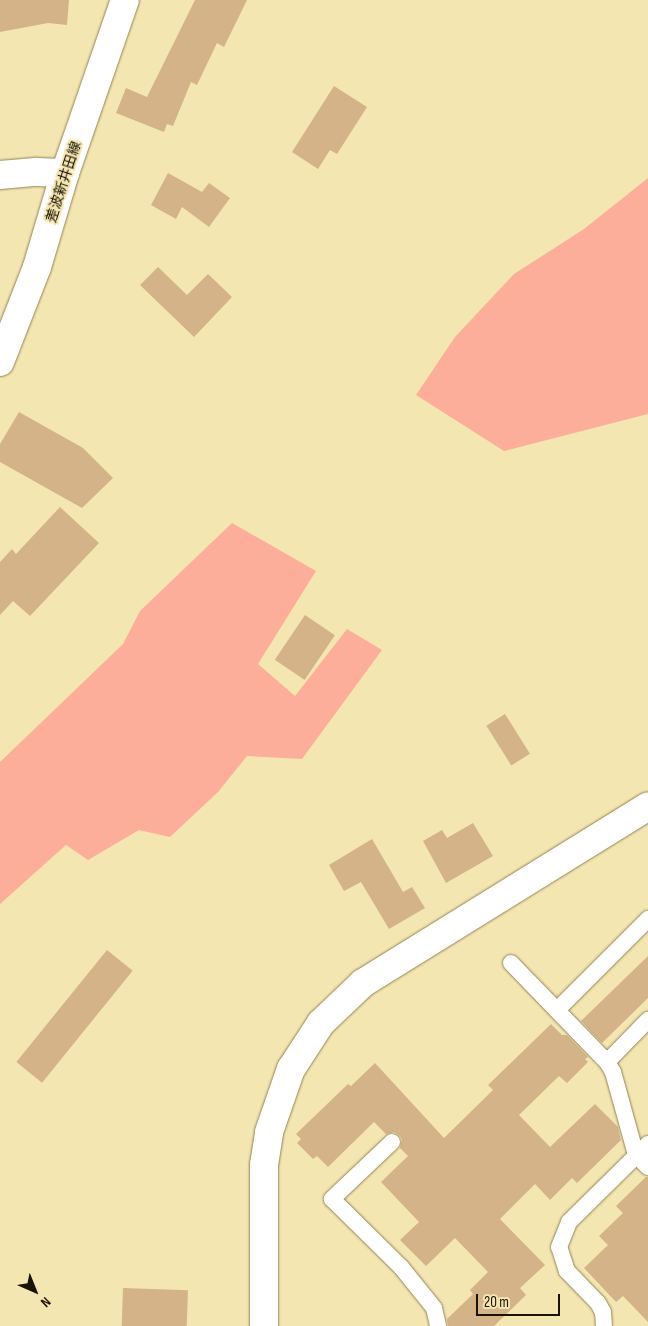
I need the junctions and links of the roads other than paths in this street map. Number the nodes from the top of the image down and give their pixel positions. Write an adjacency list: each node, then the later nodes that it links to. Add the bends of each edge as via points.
1 (125, 0): 2 (street, 差波新井田線)
2 (66, 173): 3 (street); 4 (street, 差波新井田線, via 37,267)
3 (0, 175)
4 (0, 362)
5 (648, 806): 13 (street, via 363,983 321,1023 291,1069 269,1132 264,1165)
6 (648, 919): 8 (lane)
7 (511, 963): 8 (lane)
8 (557, 1010): 10 (lane)
9 (648, 1020): 10 (lane)
10 (607, 1062): 12 (lane)
11 (392, 1142): 14 (lane, via 332,1199 401,1267 434,1308)
12 (644, 1155): 15 (lane, via 569,1222 559,1247 567,1271 598,1303 603,1312)
13 (264, 1326)
14 (438, 1326)
15 (604, 1326)

